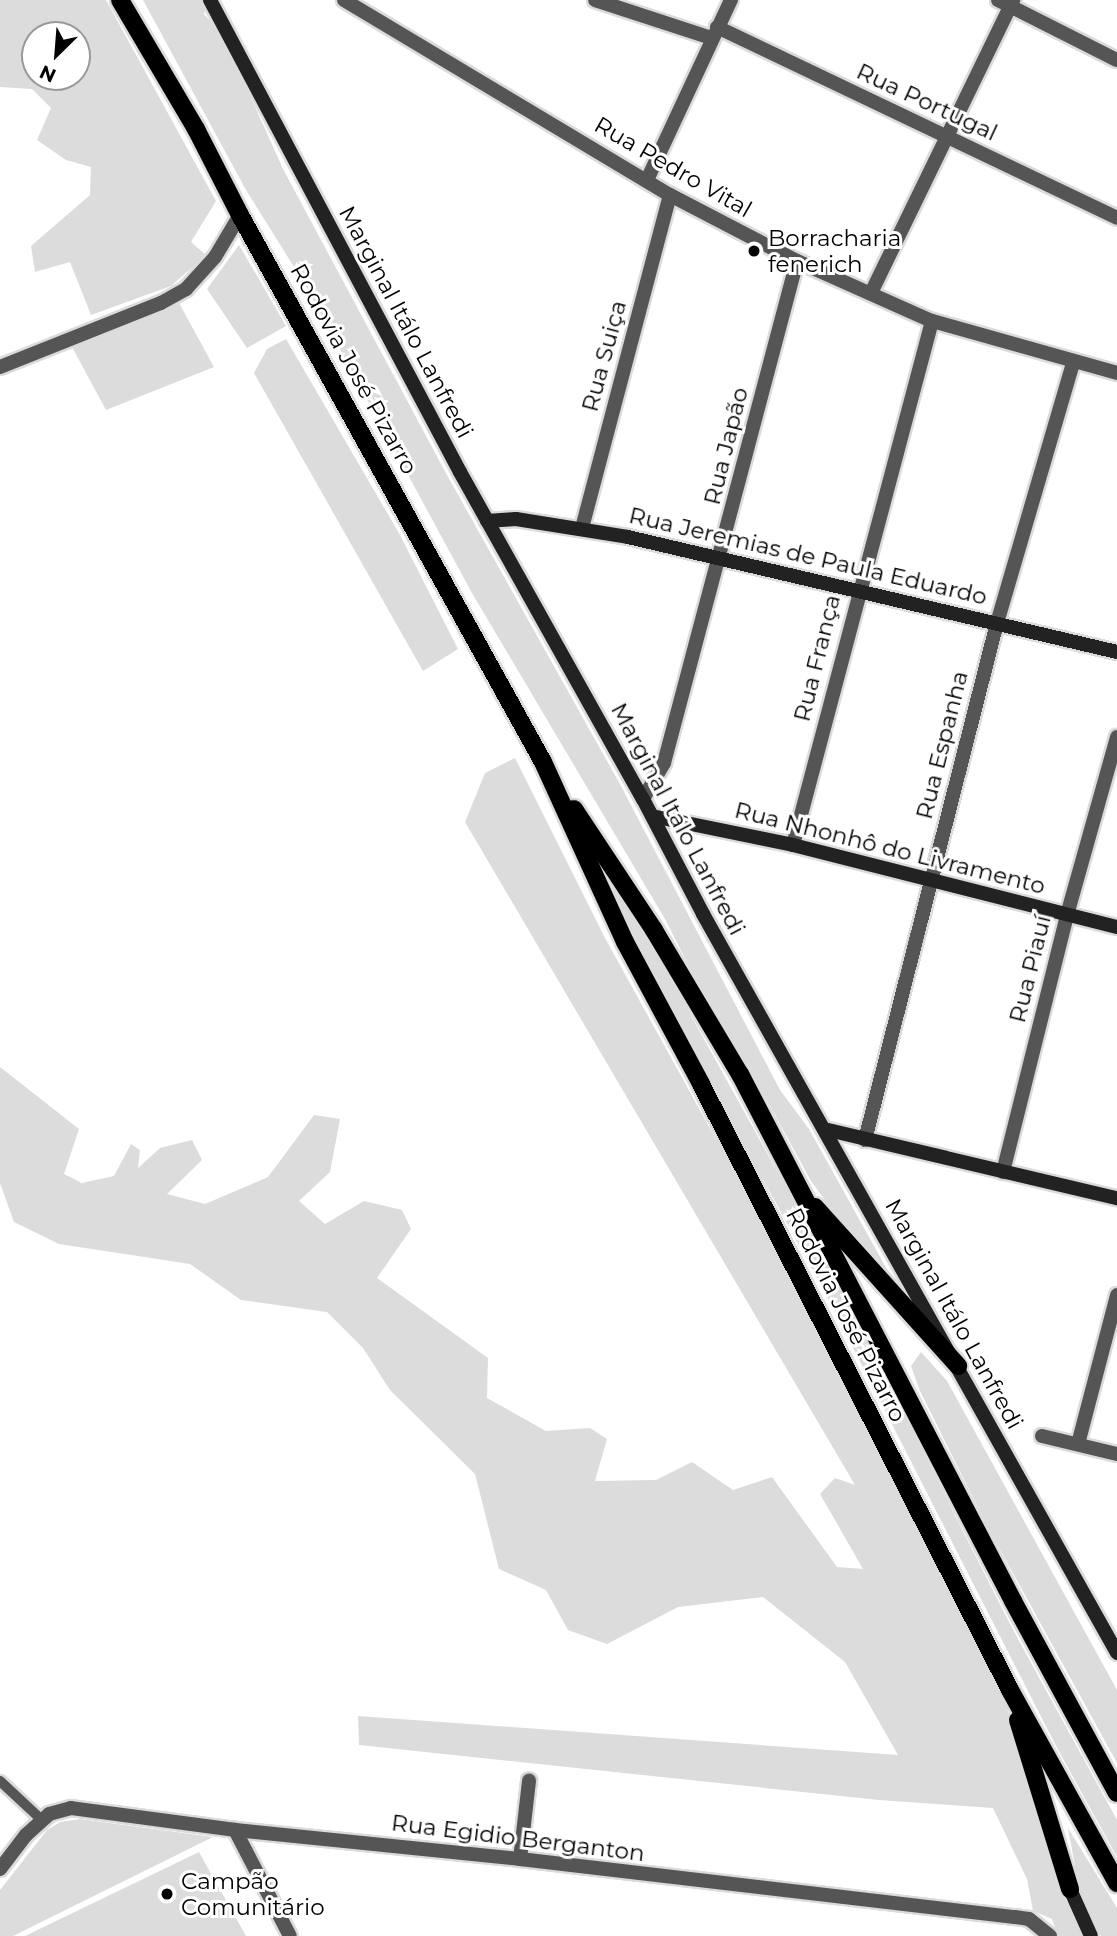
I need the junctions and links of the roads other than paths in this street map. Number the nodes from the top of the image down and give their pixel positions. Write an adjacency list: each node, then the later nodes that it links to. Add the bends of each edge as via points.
1 (120, 0): 12 (main road, Rodovia José Pizarro)
2 (210, 0): 20 (street, Marginal Itálo Lanfredi)
3 (344, 0): 10 (street, Rua Pedro Vital)
4 (595, 0): 7 (street, Rua Portugal)
5 (731, 0): 7 (street)
6 (1007, 2): 8 (street); 9 (street)
7 (714, 32): 9 (street, Rua Portugal); 10 (street)
8 (1117, 60)
9 (948, 137): 13 (street, Rua Portugal); 15 (street)
10 (647, 180): 11 (street, Rua Pedro Vital)
11 (670, 195): 14 (street, Rua Pedro Vital); 21 (street, Rua Suiça)
12 (240, 215): 18 (street, via 215,257 186,289); 27 (main road, Rodovia José Pizarro)
13 (1117, 218)
14 (797, 261): 15 (street, Rua Pedro Vital); 22 (street, Rua Japão)
15 (871, 293): 16 (street, Rua Pedro Vital)
16 (932, 321): 17 (street, Rua Pedro Vital); 23 (street, Rua França)
17 (1073, 363): 19 (street, Rua Pedro Vital); 24 (street, Rua Espanha)
18 (0, 366)
19 (1117, 373)
20 (487, 521): 21 (street, Rua Jeremias de Paula Eduardo, via 516,519); 28 (street, Marginal Itálo Lanfredi)
21 (582, 528): 22 (street, Rua Jeremias de Paula Eduardo)
22 (720, 557): 23 (street, Rua Jeremias de Paula Eduardo); 28 (street, Rua Japão, via 664,764)
23 (858, 590): 24 (street, Rua Jeremias de Paula Eduardo); 30 (street, Rua França)
24 (997, 623): 25 (street, Rua Jeremias de Paula Eduardo); 31 (street, Rua Espanha)
25 (1117, 652)
26 (1117, 737): 32 (street, Rua Piauí)
27 (543, 762): 37 (main road, Rodovia José Pizarro, via 667,952 740,1074); 45 (main road, Rodovia José Pizarro, via 625,942)
28 (643, 799): 29 (street, Marginal Itálo Lanfredi)
29 (652, 816): 30 (street, Rua Nhonhô do Livramento); 34 (street, Marginal Itálo Lanfredi)
30 (793, 845): 31 (street, Rua Nhonhô do Livramento)
31 (931, 881): 32 (street, Rua Nhonhô do Livramento); 35 (street, Rua Espanha)
32 (1067, 915): 33 (street, Rua Nhonhô do Livramento); 36 (street, Rua Piauí)
33 (1117, 927)
34 (824, 1129): 35 (street); 40 (street, Marginal Itálo Lanfredi)
35 (864, 1140): 36 (street)
36 (1003, 1172): 38 (street)
37 (797, 1186): 40 (main road); 48 (main road, Rodovia José Pizarro)
38 (1117, 1198)
39 (1117, 1295): 42 (street)
40 (958, 1366): 44 (street, Marginal Itálo Lanfredi)
41 (1042, 1436): 42 (street)
42 (1078, 1444): 43 (street)
43 (1117, 1454)
44 (1117, 1653)
45 (1010, 1689): 53 (main road, Rodovia José Pizarro); 54 (main road)
46 (0, 1781): 49 (lane)
47 (528, 1781): 51 (street)
48 (1117, 1793)
49 (42, 1820): 50 (street, Rua Egidio Berganton, via 71,1808); 52 (street, Rua Egidio Berganton)
50 (235, 1830): 51 (street, Rua Egidio Berganton); 55 (street)
51 (520, 1860): 56 (street, Rua Egidio Berganton, via 1029,1919)
52 (0, 1869)
53 (1117, 1884)
54 (1070, 1889): 57 (street)
55 (290, 1936)
56 (1050, 1936)
57 (1091, 1936)

